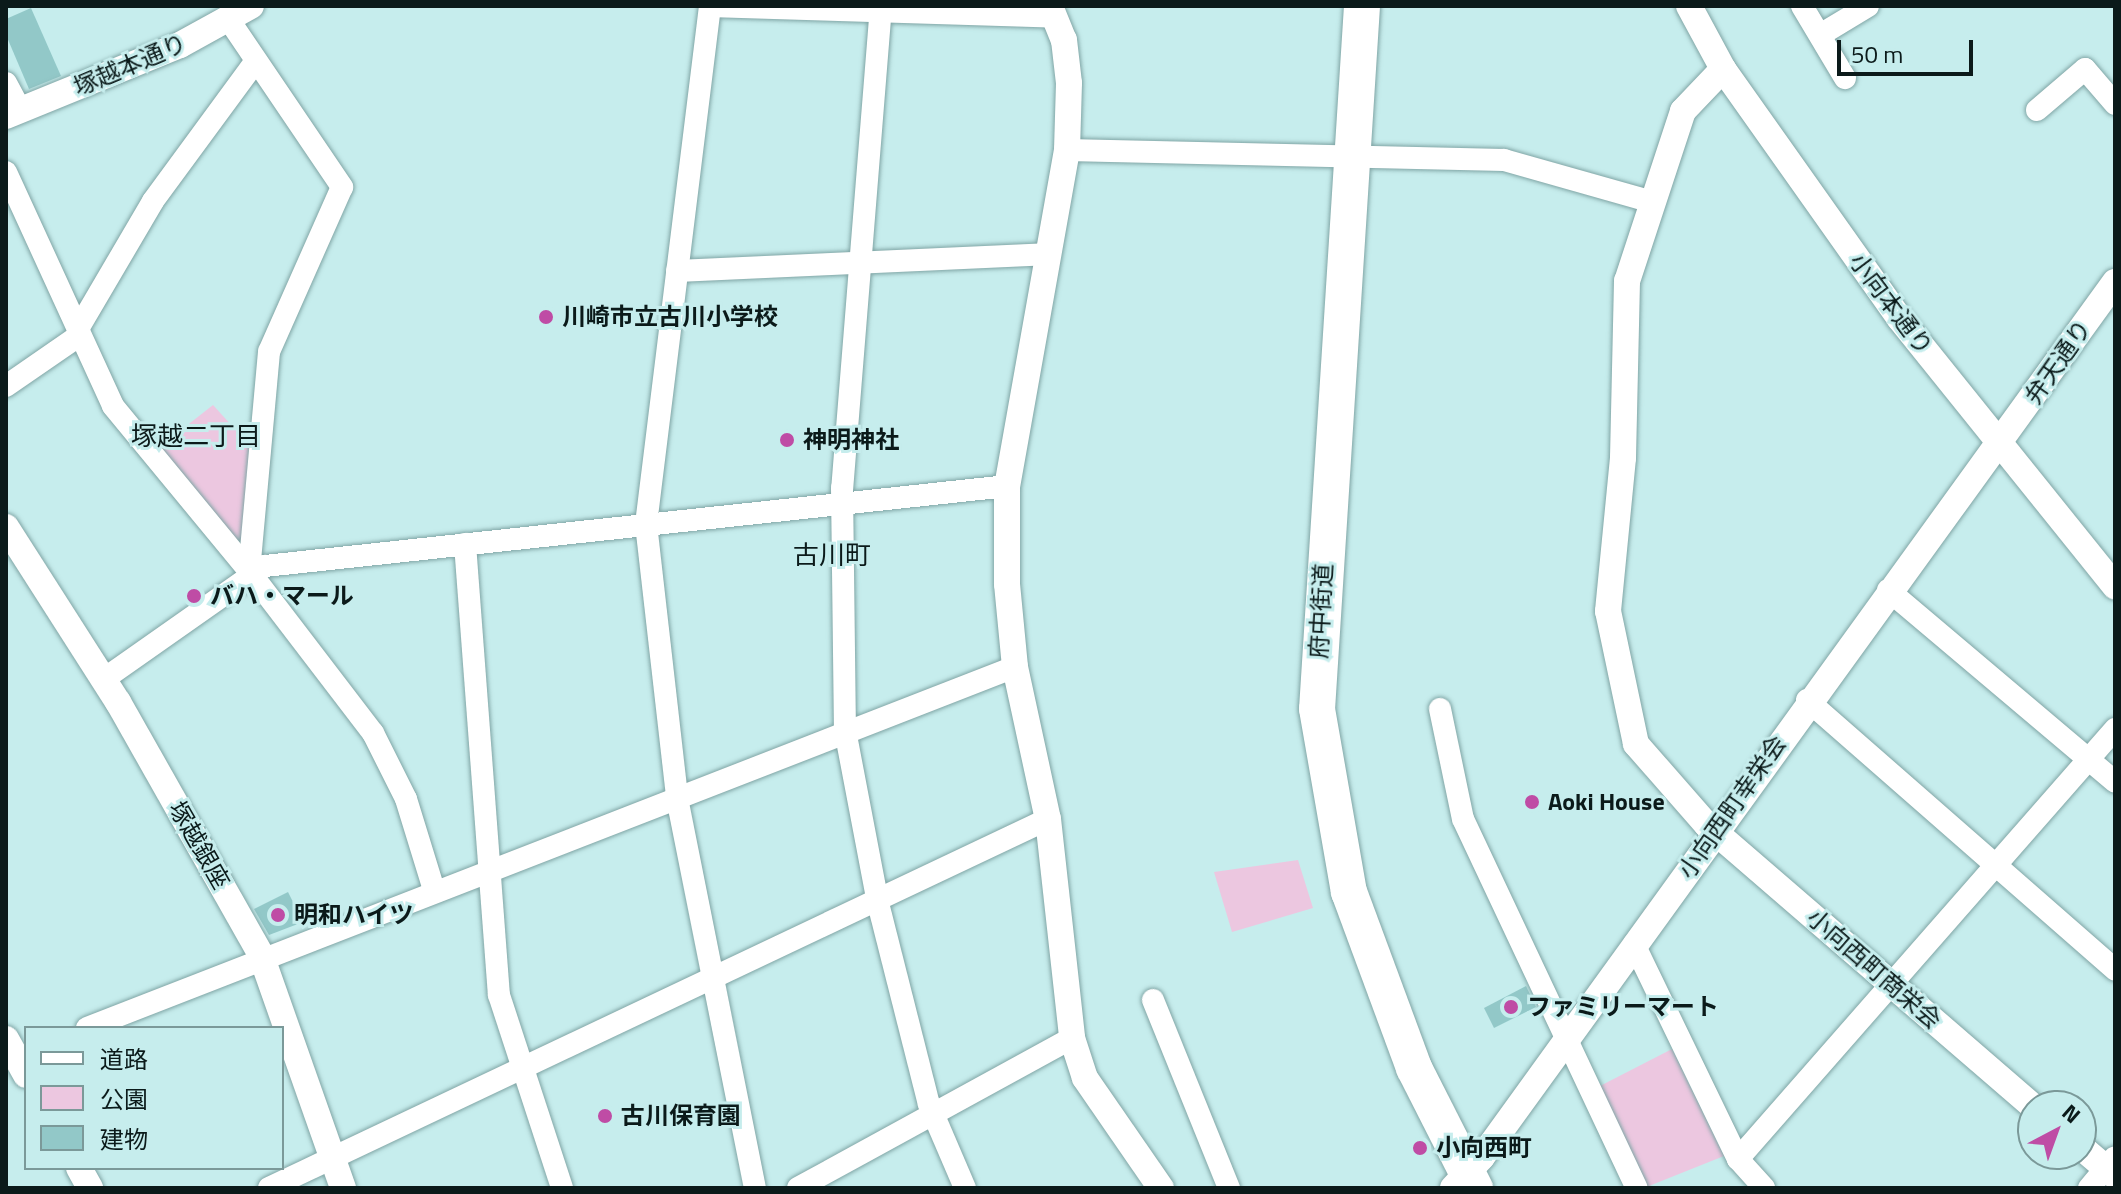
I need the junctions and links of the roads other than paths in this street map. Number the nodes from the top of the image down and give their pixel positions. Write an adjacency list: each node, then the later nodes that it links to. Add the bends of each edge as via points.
1 (711, 6): 7 (street); 24 (street)
2 (1342, 6): 19 (highway, 府中街道)
3 (1362, 6): 19 (highway, 府中街道)
4 (1689, 6): 12 (street, 小向本通り)
5 (1802, 6): 10 (street)
6 (1868, 6): 10 (street)
7 (881, 8): 8 (street); 23 (street)
8 (1052, 11): 18 (street, via 1069,83)
9 (240, 13): 11 (street); 17 (street, 塚越本通り)
10 (1820, 35): 13 (street)
11 (255, 62): 26 (street, via 153,201); 34 (street, via 342,187 269,352)
12 (1723, 69): 21 (street, 小向西町商栄会, via 1683,111); 28 (street, 小向本通り, via 1900,319)
13 (1845, 78)
14 (6, 83): 17 (street)
15 (2115, 104): 16 (street, via 2085,69)
16 (2037, 110)
17 (14, 113)
18 (1067, 150): 19 (street); 22 (street)
19 (1342, 158): 21 (street, via 1504,160); 68 (highway, 府中街道, via 1317,709 1349,892)
20 (6, 172): 26 (street)
21 (1652, 202): 47 (street, 小向西町商栄会, via 1627,281 1623,458 1608,611 1636,744)
22 (1046, 254): 23 (street); 29 (street)
23 (860, 261): 24 (street); 30 (street)
24 (677, 271): 31 (street)
25 (2115, 282): 28 (street, 弁天通り)
26 (79, 332): 27 (street); 34 (street, via 113,406)
27 (6, 386)
28 (1998, 439): 35 (street, 小向本通り); 36 (street, 小向西町幸栄会)
29 (1007, 486): 30 (street); 37 (street, via 1004,543)
30 (842, 502): 31 (street); 42 (street)
31 (646, 524): 33 (street); 45 (street)
32 (6, 527): 38 (street, 塚越銀座)
33 (465, 544): 34 (street); 49 (street)
34 (249, 571): 38 (street); 50 (street, via 373,733 401,786)
35 (2115, 586)
36 (1888, 590): 39 (street, 小向西町幸栄会); 43 (street)
37 (1015, 667): 42 (street); 46 (street)
38 (104, 679): 53 (street, 塚越銀座)
39 (1807, 700): 47 (street, 小向西町幸栄会); 48 (street)
40 (1440, 709): 60 (street, via 1463,819)
41 (2115, 729): 43 (street)
42 (845, 730): 45 (street); 51 (street)
43 (2088, 759): 44 (street); 48 (street)
44 (2115, 782)
45 (677, 798): 49 (street); 55 (street)
46 (1048, 819): 51 (street); 59 (street)
47 (1715, 832): 52 (street, 小向西町幸栄会); 56 (street, 小向西町商栄会)
48 (1995, 865): 54 (street); 56 (street)
49 (491, 871): 50 (street); 61 (street, via 499,995)
50 (434, 890): 53 (street)
51 (878, 903): 55 (street); 63 (street)
52 (1634, 944): 60 (street, 小向西町幸栄会); 65 (street)
53 (261, 955): 58 (street); 64 (street, 塚越銀座)
54 (2115, 970)
55 (709, 979): 61 (street); 74 (street)
56 (1893, 984): 62 (street, 小向西町商栄会); 65 (street)
57 (1153, 1000): 78 (street)
58 (92, 1026)
59 (1072, 1038): 63 (street); 77 (street, via 1085,1078)
60 (1567, 1039): 68 (street, 小向西町幸栄会); 79 (street)
61 (525, 1068): 64 (street); 73 (street)
62 (2017, 1092)
63 (932, 1115): 75 (street); 76 (street)
64 (332, 1159): 71 (street); 72 (street, 塚越銀座)
65 (1738, 1159): 69 (street)
66 (2112, 1167): 80 (street)
67 (80, 1170): 70 (street)
68 (1461, 1185)
69 (1756, 1185)
70 (90, 1188)
71 (269, 1188)
72 (343, 1188)
73 (562, 1188)
74 (755, 1188)
75 (798, 1188)
76 (965, 1188)
77 (1161, 1188)
78 (1229, 1188)
79 (1637, 1188)
80 (2089, 1188)

